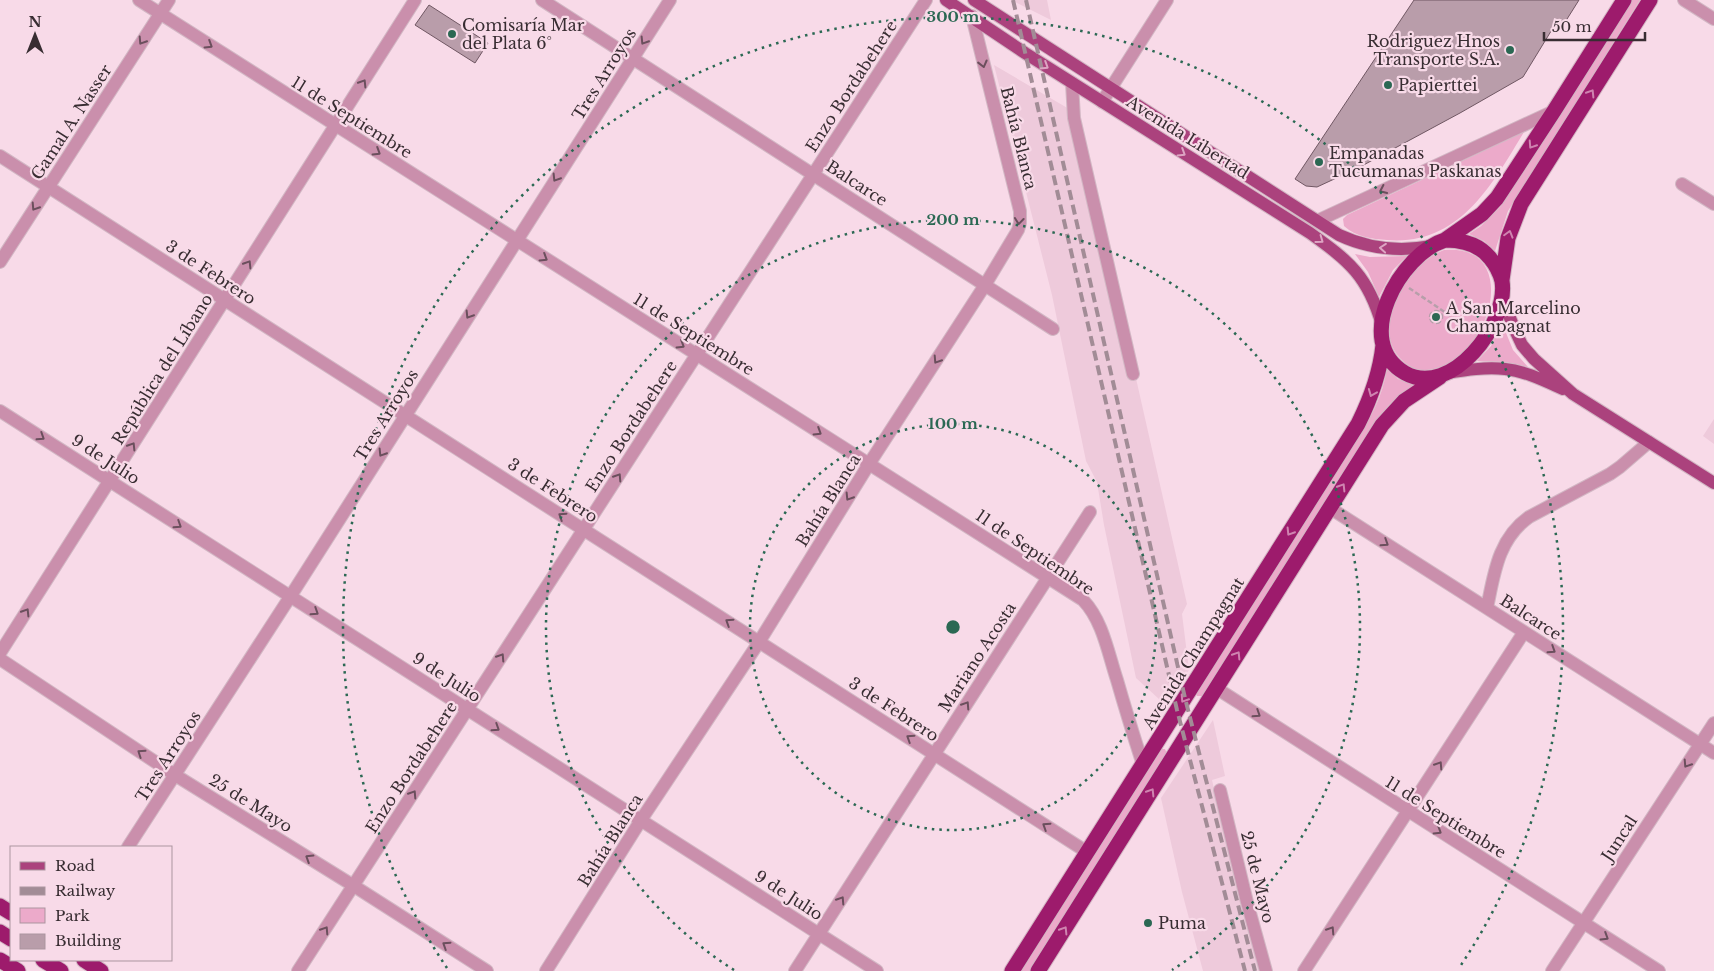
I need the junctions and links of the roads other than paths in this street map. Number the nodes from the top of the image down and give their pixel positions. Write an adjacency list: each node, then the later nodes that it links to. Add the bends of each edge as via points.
1 (139, 0): 13 (street, 11 de Septiembre)
2 (169, 0): 13 (street, Gamal A. Nasser)
3 (416, 0): 21 (street, República del Líbano, one-way to 3)
4 (542, 0): 16 (street, Balcarce)
5 (670, 0): 16 (street, Tres Arroyos, one-way to 16)
6 (926, 0): 23 (street, Enzo Bordabehere)
7 (946, 0): 14 (main road, Avenida Libertad)
8 (974, 0): 18 (main road, Avenida Libertad)
9 (1168, 0): 18 (street)
10 (1624, 0): 20 (highway)
11 (1650, 0): 32 (highway, one-way to 11, via 1508,238 1521,204)
12 (1684, 0): 15 (street)
13 (160, 14): 21 (street, 11 de Septiembre, one-way to 21); 25 (street, Gamal A. Nasser, one-way to 25)
14 (972, 16): 17 (main road, Avenida Libertad, one-way to 17); 31 (street, Bahía Blanca, one-way to 31, via 1021,217 1018,230)
15 (1714, 19)
16 (632, 58): 23 (street, Balcarce); 28 (street, Tres Arroyos, one-way to 28)
17 (1072, 83): 19 (main road, Avenida Libertad); 38 (street, via 1074,118)
18 (1110, 89): 19 (street); 27 (main road, Avenida Libertad)
19 (1102, 102): 34 (main road, Avenida Libertad, one-way to 34, via 1340,254 1366,286)
20 (1554, 111): 27 (street, one-way to 27); 29 (highway, one-way to 29, via 1490,206)
21 (336, 126): 28 (street, 11 de Septiembre, one-way to 28); 33 (street, República del Líbano, one-way to 21)
22 (0, 156): 25 (street, 3 de Febrero)
23 (813, 174): 31 (street, Balcarce); 37 (street, Enzo Bordabehere)
24 (1682, 184): 26 (street)
25 (48, 187): 30 (street, Gamal A. Nasser, one-way to 30); 33 (street, 3 de Febrero)
26 (1714, 204)
27 (1319, 220): 29 (main road, Avenida Libertad, one-way to 27, via 1398,249 1369,246 1339,235)
28 (517, 240): 37 (street, 11 de Septiembre, one-way to 37); 42 (street, Tres Arroyos, one-way to 42)
29 (1439, 243): 32 (highway, via 1465,242 1482,250 1493,262); 34 (highway, Avenida Champagnat, via 1411,263 1399,278 1389,298)
30 (0, 262)
31 (985, 285): 35 (street, Balcarce); 44 (street, Bahía Blanca, one-way to 44)
32 (1502, 288): 39 (highway, via 1494,320 1480,344 1469,357); 40 (main road, via 1514,328 1527,352)
33 (225, 300): 42 (street, 3 de Febrero); 45 (street, República del Líbano, one-way to 33)
34 (1382, 327): 36 (highway, Avenida Champagnat)
35 (1053, 328)
36 (1383, 346): 39 (highway, via 1394,365 1408,375 1424,378); 63 (highway, Avenida Champagnat, one-way to 63, via 1376,383 1358,424)
37 (697, 355): 44 (street, 11 de Septiembre, one-way to 44); 49 (street, Enzo Bordabehere, one-way to 37)
38 (1134, 374)
39 (1444, 375): 40 (main road, via 1482,368 1506,369); 47 (highway, one-way to 39, via 1387,419 1404,401)
40 (1573, 394): 43 (main road)
41 (0, 411): 45 (street, 9 de Julio, one-way to 45)
42 (405, 416): 49 (street, 3 de Febrero, one-way to 42); 51 (street, Tres Arroyos, one-way to 51)
43 (1649, 442): 46 (main road); 52 (street, via 1610,474 1517,527 1498,558)
44 (870, 464): 50 (street, 11 de Septiembre); 54 (street, Bahía Blanca, one-way to 54)
45 (110, 481): 51 (street, 9 de Julio, one-way to 51); 55 (street, República del Líbano, one-way to 45)
46 (1714, 482)
47 (1330, 508): 52 (street, Balcarce, one-way to 52); 57 (highway, one-way to 47)
48 (1090, 512): 50 (street, Mariano Acosta)
49 (584, 530): 54 (street, 3 de Febrero, one-way to 49); 58 (street, Enzo Bordabehere, one-way to 49)
50 (1048, 577): 62 (street, Mariano Acosta, one-way to 50); 63 (street, 11 de Septiembre, via 1091,608)
51 (290, 596): 58 (street, 9 de Julio, one-way to 58); 64 (street, Tres Arroyos)
52 (1487, 608): 53 (street, Balcarce)
53 (1524, 632): 60 (street, Balcarce, one-way to 60); 66 (street, one-way to 53)
54 (759, 642): 62 (street, 3 de Febrero, one-way to 54); 67 (street, Bahía Blanca)
55 (0, 653)
56 (0, 659): 64 (street, 25 de Mayo, one-way to 56)
57 (1216, 688): 66 (street, 11 de Septiembre, one-way to 66); 83 (highway, one-way to 57)
58 (468, 710): 67 (street, 9 de Julio, one-way to 67); 70 (street, Enzo Bordabehere, one-way to 58)
59 (1714, 723): 60 (street, Juncal)
60 (1700, 744): 61 (street, Balcarce); 71 (street, Juncal, one-way to 71)
61 (1714, 753)
62 (934, 754): 69 (street, 3 de Febrero, one-way to 62); 72 (street, Mariano Acosta, one-way to 62)
63 (1142, 765): 69 (highway, Avenida Champagnat)
64 (175, 775): 68 (street, Tres Arroyos); 70 (street, 25 de Mayo, one-way to 64)
65 (1220, 790): 84 (street, 25 de Mayo)
66 (1408, 812): 71 (street, 11 de Septiembre, one-way to 71); 85 (street, one-way to 66)
67 (641, 820): 72 (street, 9 de Julio); 79 (street, Bahía Blanca)
68 (129, 846)
69 (1087, 852): 82 (highway, Avenida Champagnat)
70 (354, 886): 77 (street, Enzo Bordabehere, one-way to 70); 78 (street, 25 de Mayo, one-way to 70)
71 (1584, 923): 86 (street, Juncal); 87 (street, 11 de Septiembre, one-way to 87)
72 (819, 934): 80 (street, Mariano Acosta); 81 (street, 9 de Julio)
73 (0, 960): 75 (highway)
74 (86, 961): 76 (highway)
75 (18, 971)
76 (101, 971)
77 (298, 971)
78 (487, 971)
79 (546, 971)
80 (796, 971)
81 (877, 971)
82 (1012, 971)
83 (1038, 971)
84 (1266, 971)
85 (1304, 971)
86 (1552, 971)
87 (1659, 971)

